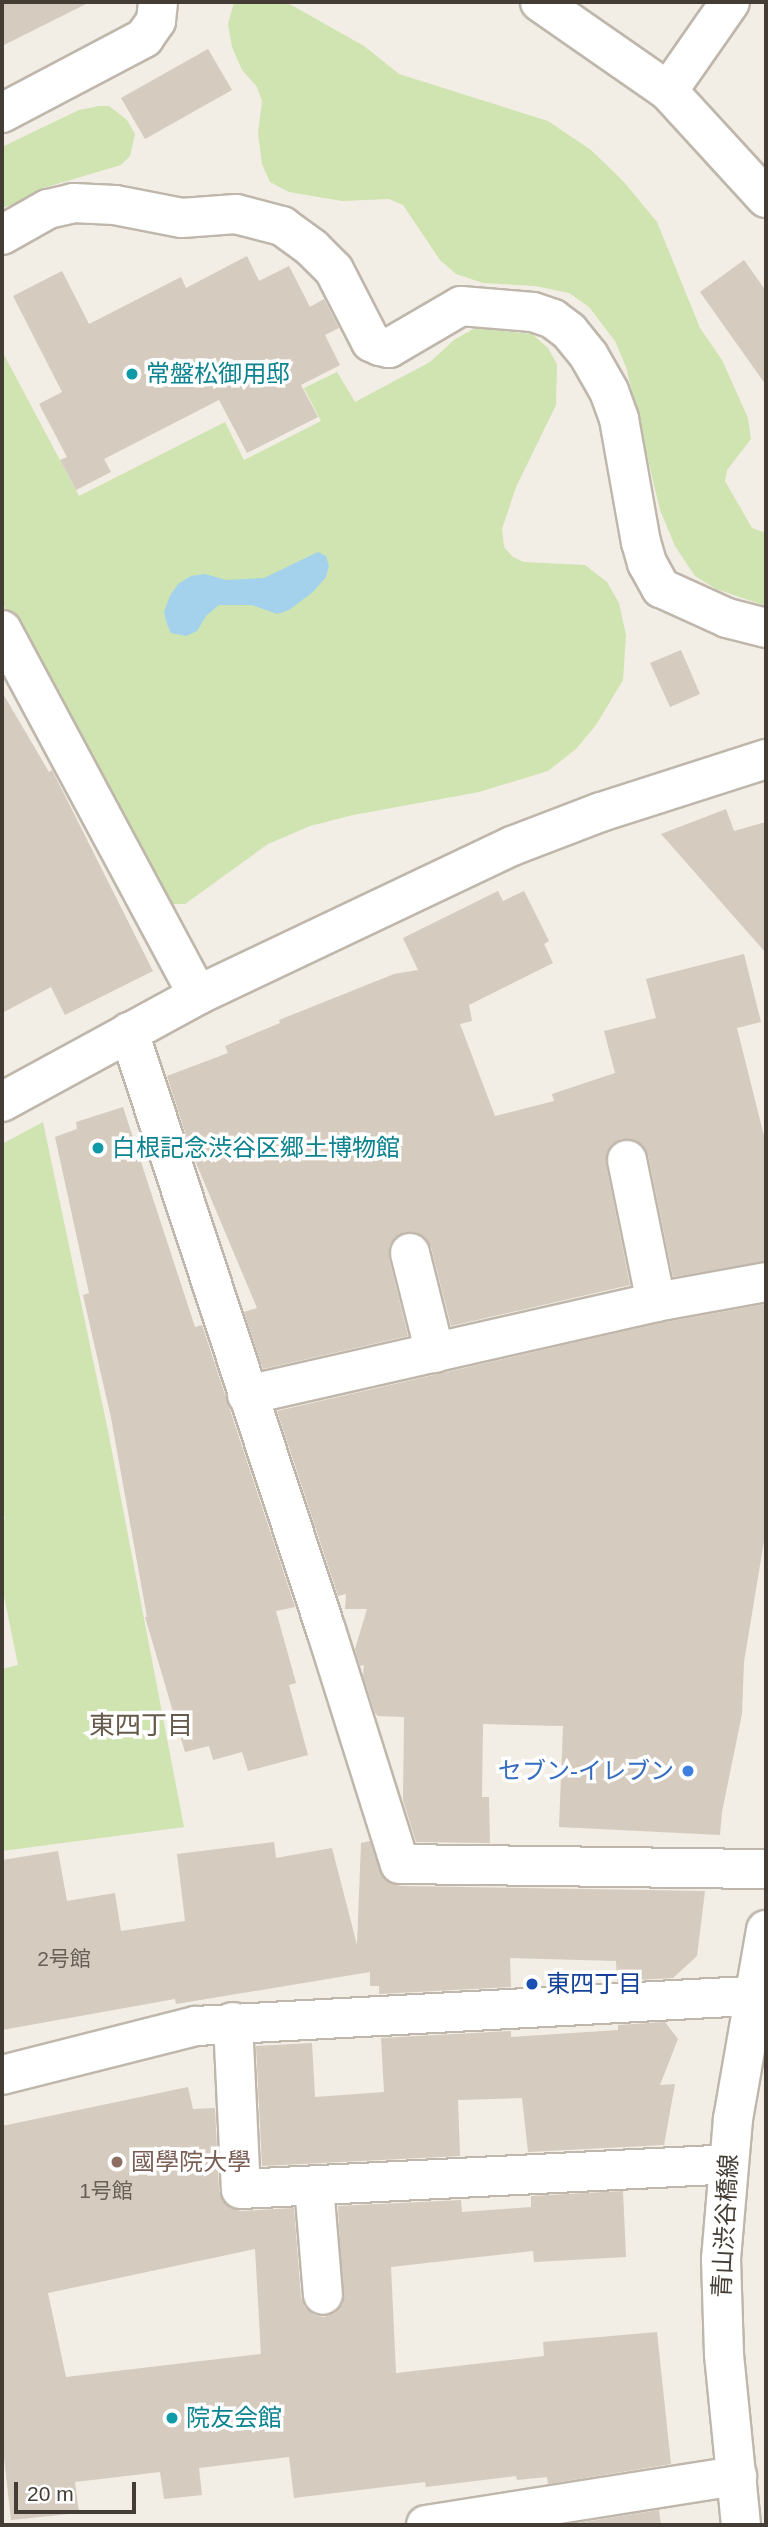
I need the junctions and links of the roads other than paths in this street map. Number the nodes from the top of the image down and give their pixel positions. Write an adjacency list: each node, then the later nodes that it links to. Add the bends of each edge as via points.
1 (158, 2): 5 (street, via 156,21 144,38)
2 (540, 2): 4 (street)
3 (730, 2): 4 (street)
4 (668, 91): 6 (street)
5 (2, 113)
6 (766, 198)
7 (2, 235): 8 (street, via 48,209 73,203 115,205 182,218 236,214 282,226 312,248 334,270 371,342 380,346 388,348 461,306 533,312 553,319 589,355 609,391 619,419 641,542 661,588 727,618)
8 (766, 628)
9 (2, 630): 11 (street)
10 (766, 759): 11 (street, via 512,846)
11 (198, 995): 12 (street)
12 (129, 1032): 13 (street); 19 (street)
13 (2, 1102)
14 (627, 1160): 17 (street)
15 (410, 1253): 18 (street)
16 (766, 1282): 17 (street)
17 (656, 1302): 18 (street)
18 (435, 1353): 19 (street)
19 (247, 1395): 20 (street, via 400,1864)
20 (766, 1869)
21 (766, 1930): 22 (street, 青山渋谷橋線)
22 (760, 1995): 23 (street); 25 (street, 青山渋谷橋線)
23 (233, 2022): 24 (street, via 196,2026); 26 (street, via 241,2189)
24 (2, 2075)
25 (727, 2164): 26 (street); 28 (street, 青山渋谷橋線, via 721,2307)
26 (314, 2186): 27 (street)
27 (323, 2295)
28 (737, 2476): 29 (street); 30 (street, 青山渋谷橋線)
29 (426, 2525)
30 (741, 2525)

